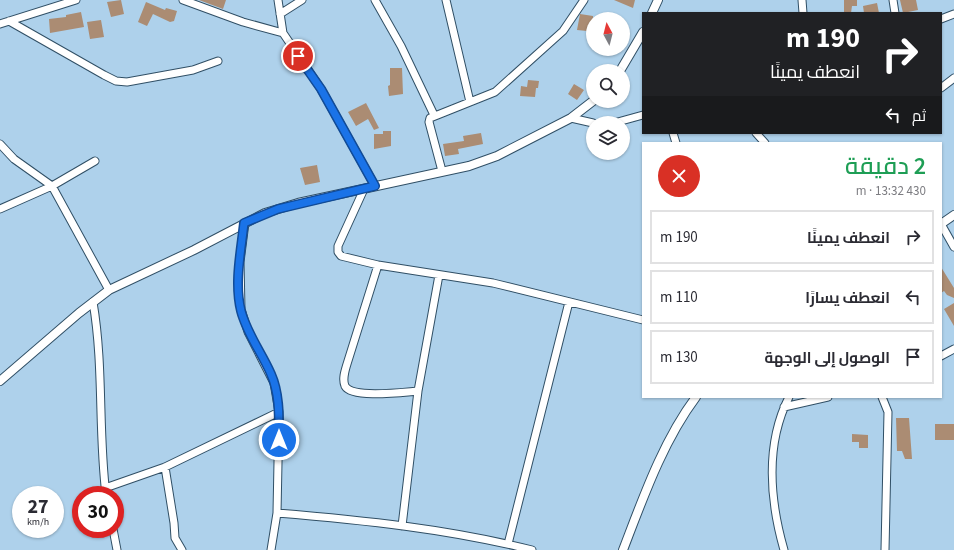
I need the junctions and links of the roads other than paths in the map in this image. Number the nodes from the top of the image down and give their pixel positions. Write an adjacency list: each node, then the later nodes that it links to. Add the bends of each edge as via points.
1 (76, 0): 17 (street)
2 (183, 0): 19 (street, via 243,22)
3 (278, 0): 14 (street)
4 (302, 0): 14 (street)
5 (375, 0): 27 (street, via 401,46)
6 (446, 0): 25 (street)
7 (584, 0): 25 (street, via 563,31 552,42 495,92)
8 (658, 0): 11 (street)
9 (802, 0): 12 (street)
10 (893, 0): 13 (street)
11 (652, 12)
12 (803, 12)
13 (895, 12)
14 (280, 14): 19 (street)
15 (954, 14): 16 (street)
16 (942, 19)
17 (10, 21): 18 (street); 21 (street, via 116,81 127,82 193,70)
18 (0, 24)
19 (283, 33): 38 (street, via 321,89)
20 (642, 34): 22 (street)
21 (218, 61)
22 (624, 64)
23 (954, 78): 24 (street)
24 (942, 87)
25 (470, 102): 27 (street)
26 (586, 106): 29 (street)
27 (434, 115): 36 (street, via 429,122)
28 (642, 115): 30 (street)
29 (571, 118): 31 (street); 36 (street, via 497,156)
30 (630, 119)
31 (586, 121)
32 (757, 134): 33 (street)
33 (764, 142)
34 (0, 144): 37 (street, via 14,159)
35 (95, 161): 37 (street)
36 (442, 172): 38 (street)
37 (52, 186): 40 (street); 48 (street)
38 (375, 186): 39 (street)
39 (364, 189): 42 (street, via 278,209); 46 (street, via 338,246 338,252 344,257)
40 (0, 209)
41 (954, 215): 43 (street)
42 (244, 223): 48 (street); 61 (street, via 240,262 241,309 248,332 274,383)
43 (942, 223)
44 (942, 226): 45 (street)
45 (954, 248)
46 (378, 265): 47 (street); 55 (street, via 346,364 345,385 348,390 361,394)
47 (439, 275): 50 (street, via 493,283); 55 (street)
48 (109, 290): 49 (street)
49 (93, 302): 54 (street); 63 (street, via 100,362)
50 (569, 302): 51 (street); 68 (street)
51 (642, 320)
52 (954, 349): 53 (street)
53 (942, 355)
54 (0, 381)
55 (418, 392): 66 (street)
56 (695, 398): 73 (street, via 679,423 646,492)
57 (788, 398): 60 (street)
58 (824, 398): 60 (street)
59 (882, 398): 75 (street, via 888,412)
60 (784, 407): 74 (street, via 771,469 776,522)
61 (278, 412): 62 (street); 65 (street)
62 (164, 467): 64 (street); 70 (street, via 175,538)
63 (106, 486)
64 (118, 486)
65 (277, 513): 66 (street); 71 (street)
66 (402, 526): 68 (street)
67 (114, 538): 69 (street)
68 (508, 544): 72 (street)
69 (117, 550)
70 (182, 550)
71 (271, 550)
72 (532, 550)
73 (623, 550)
74 (784, 550)
75 (885, 550)

